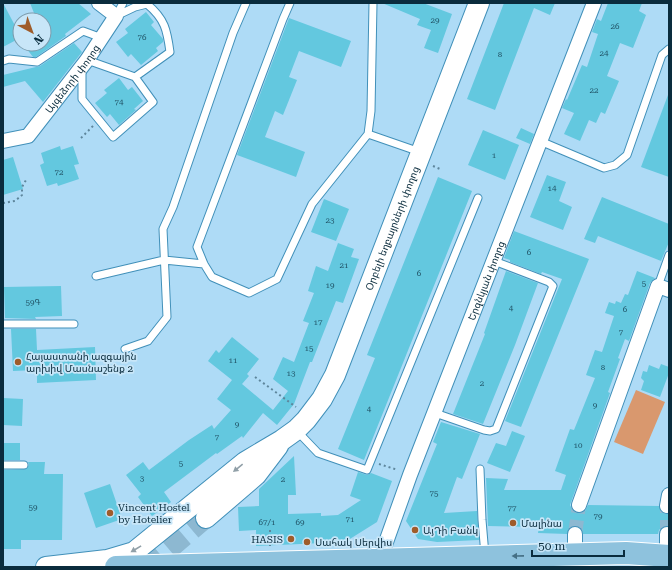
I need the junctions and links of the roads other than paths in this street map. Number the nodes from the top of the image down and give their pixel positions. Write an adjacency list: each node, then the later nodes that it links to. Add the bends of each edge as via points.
1 (99, 3): 9 (street)
2 (123, 3): 9 (lane)
3 (131, 3): 9 (lane)
4 (246, 3): 21 (lane, via 163,229)
5 (290, 3): 23 (lane, via 197,247)
6 (373, 3): 15 (lane, via 371,110)
7 (480, 3): 18 (street, Օրբելի եղբայրների փողոց)
8 (594, 3): 17 (street, Երզնկյան փողոց)
9 (120, 14): 10 (street, Այգեձորի փողոց); 14 (lane, via 147,4 156,12 167,31 170,52)
10 (102, 38): 12 (lane, via 82,31 37,62 9,59); 13 (street, Այգեձորի փողոց)
11 (669, 49): 17 (lane, via 662,56 627,155 615,165 604,168)
12 (3, 61)
13 (85, 64): 14 (lane); 14 (lane, via 82,100 113,137 154,102); 16 (street, Այգեձորի փողոց, via 28,136)
14 (135, 77)
15 (368, 134): 18 (lane); 23 (lane, via 312,204 277,279 249,293 212,278)
16 (3, 141)
17 (540, 141): 22 (street, Երզնկյան փողոց)
18 (428, 157): 30 (street, Օրբելի եղբայրների փողոց, via 322,399 306,420)
19 (478, 198): 30 (lane, via 367,470 318,453)
20 (669, 255): 25 (lane)
21 (164, 260): 23 (lane); 24 (lane); 28 (lane, via 167,317 148,341)
22 (494, 261): 29 (street, Երզնկյան փողոց); 29 (lane, via 549,282 553,286 496,429 484,430)
23 (204, 264)
24 (96, 276)
25 (664, 288): 34 (street)
26 (3, 324): 27 (lane)
27 (74, 324)
28 (124, 349)
29 (435, 413): 39 (street, Երզնկյան փողոց, via 410,475)
30 (289, 435): 35 (street, Օրբելի եղբայրների փողոց, via 256,475); 40 (street, Օրբելի եղբայրների փողոց, one-way to 40, via 245,462 134,552 107,560)
31 (3, 465): 32 (lane)
32 (24, 465)
33 (480, 470): 38 (lane)
34 (579, 505)
35 (206, 518)
36 (667, 534): 37 (street)
37 (668, 556): 38 (main road, one-way to 38, via 626,553 575,544)
38 (485, 557): 39 (main road)
39 (380, 563): 41 (main road)
40 (46, 567)
41 (116, 567)

